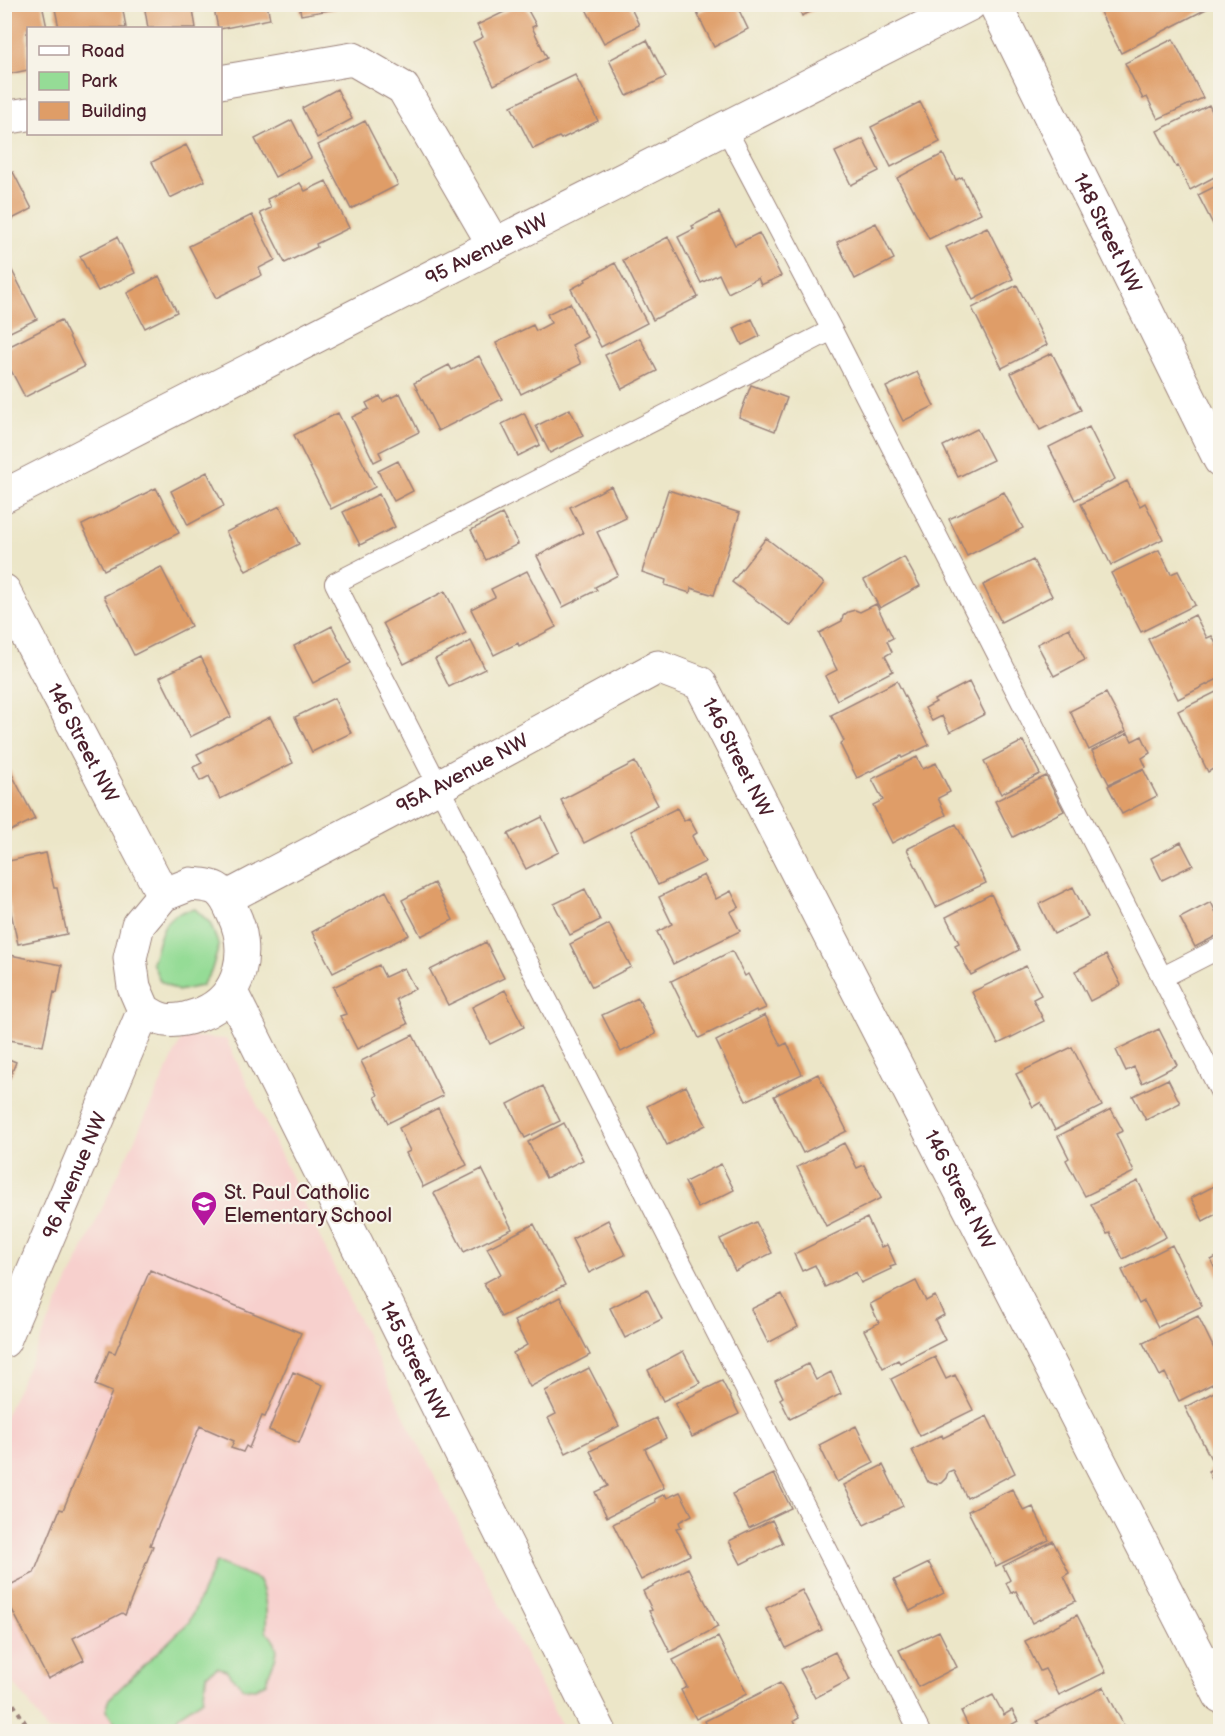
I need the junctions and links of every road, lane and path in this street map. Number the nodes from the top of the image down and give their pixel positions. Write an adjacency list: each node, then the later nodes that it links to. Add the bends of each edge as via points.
1 (970, 4): 6 (street, 95 Avenue NW)
2 (995, 4): 9 (street, 148 Street NW)
3 (222, 82): 7 (street, via 353,59 403,88)
4 (27, 114): 5 (street)
5 (4, 118)
6 (726, 129): 7 (street, 95 Avenue NW); 8 (lane)
7 (494, 244): 10 (street, 95 Avenue NW)
8 (832, 330): 13 (lane, via 334,583); 17 (lane)
9 (1221, 460)
10 (4, 496)
11 (4, 591): 14 (street, 146 Street NW)
12 (700, 683): 13 (street, 95A Avenue NW, via 658,667); 23 (street, 146 Street NW)
13 (439, 786): 15 (street, 95A Avenue NW); 26 (lane)
14 (163, 894): 15 (street, via 191,884 216,888); 19 (street, via 138,925 130,958 134,987)
15 (226, 898): 18 (street, via 238,923 243,949 239,975)
16 (1221, 948): 17 (lane)
17 (1162, 977): 20 (lane)
18 (231, 992): 19 (street, via 212,1009 185,1020 163,1020); 25 (street, 145 Street NW)
19 (144, 1010): 21 (street, 96 Avenue NW)
20 (1221, 1091)
21 (4, 1341)
22 (4, 1689): 24 (path)
23 (1221, 1696)
24 (31, 1731)
25 (600, 1731)
26 (920, 1731)

